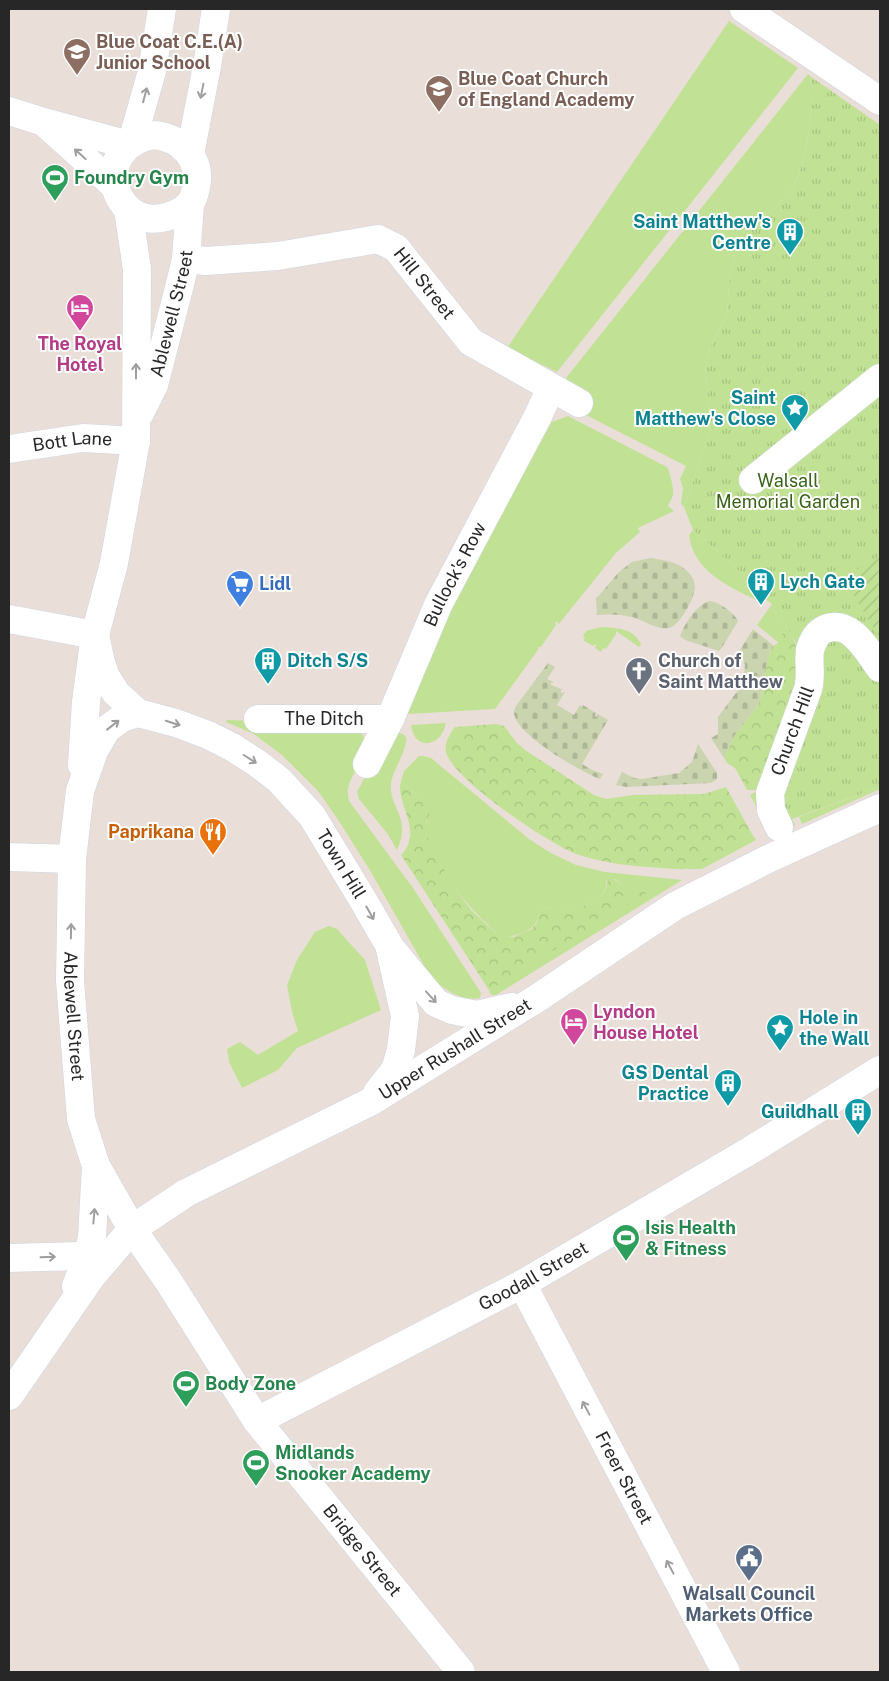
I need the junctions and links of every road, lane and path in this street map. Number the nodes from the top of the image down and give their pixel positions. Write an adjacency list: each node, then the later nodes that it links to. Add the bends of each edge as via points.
1 (162, 9): 7 (street, one-way to 1, via 152,71)
2 (216, 9): 8 (street, one-way to 8)
3 (744, 9): 4 (street)
4 (880, 101)
5 (9, 111): 6 (street)
6 (44, 122): 7 (street); 9 (street, one-way to 6)
7 (131, 143): 8 (street, via 146,136 162,136 178,142); 9 (street, via 116,162)
8 (190, 154): 10 (street, via 197,178)
9 (115, 186): 11 (street)
10 (190, 204): 11 (street, via 178,212 150,219); 12 (street, Ablewell Street)
11 (128, 209): 16 (street, Ablewell Street, one-way to 11, via 137,269)
12 (186, 258): 14 (street, Hill Street, via 206,261 278,256 378,239 396,248 471,342); 16 (street, Ablewell Street, via 154,385)
13 (880, 378): 18 (street)
14 (551, 388): 15 (street, Hill Street); 24 (street, Bullock's Row, via 438,605)
15 (580, 403)
16 (136, 430): 17 (street, Bott Lane); 20 (street, Ablewell Street, via 114,562)
17 (9, 449)
18 (753, 480)
19 (9, 620): 20 (street)
20 (95, 635): 22 (street, Ablewell Street, via 106,677 116,693); 26 (street, Ablewell Street, via 86,702)
21 (880, 668): 28 (street, Church Hill, via 851,632 844,628 831,627 818,634 810,649 808,689 770,793 771,810)
22 (138, 713): 26 (street, Ablewell Street, one-way to 22, via 101,737 122,718); 31 (street, Town Hill, one-way to 31, via 208,735 232,747 279,780 312,816)
23 (258, 719): 24 (street, The Ditch)
24 (390, 719): 25 (street, Bullock's Row)
25 (367, 764)
26 (80, 791): 30 (street, Ablewell Street)
27 (880, 808): 32 (street, Upper Rushall Street, via 675,906)
28 (779, 827)
29 (9, 857): 30 (street)
30 (72, 859): 35 (street, Ablewell Street, one-way to 30, via 81,1119 70,980)
31 (389, 946): 32 (street, one-way to 32, via 434,1002 452,1010 477,1014 503,1010); 34 (street, Town Hill, via 405,1016 404,1030 395,1070)
32 (536, 999): 34 (street, Upper Rushall Street)
33 (880, 1070): 39 (street, Goodall Street)
34 (370, 1102): 36 (street, Upper Rushall Street, via 186,1193)
35 (96, 1166): 36 (street, Ablewell Street); 38 (street, one-way to 35)
36 (132, 1229): 40 (street, Upper Rushall Street); 42 (street, Bridge Street)
37 (9, 1258): 38 (street, one-way to 38)
38 (87, 1258): 40 (street)
39 (522, 1284): 42 (street, Goodall Street); 44 (street, Freer Street, one-way to 39)
40 (65, 1312): 41 (street)
41 (9, 1396)
42 (257, 1422): 43 (street, Bridge Street)
43 (461, 1672)
44 (726, 1672)

